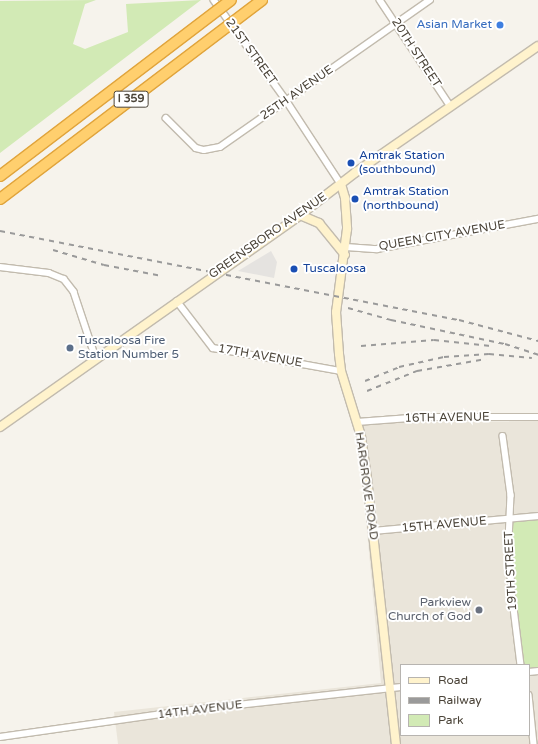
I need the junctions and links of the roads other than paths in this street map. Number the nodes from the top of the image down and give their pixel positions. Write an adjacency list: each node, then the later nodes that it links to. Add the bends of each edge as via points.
1 (214, 0): 8 (street, 21ST STREET)
2 (231, 0): 11 (highway, I 359, bridge)
3 (262, 0): 13 (highway, I 359, bridge)
4 (380, 0): 6 (street, 20TH STREET)
5 (430, 0): 6 (street, 25TH AVENUE)
6 (397, 24): 8 (street, 25TH AVENUE); 9 (street, 20TH STREET)
7 (538, 46): 9 (main road, GREENSBORO AVENUE)
8 (286, 100): 10 (street, 25TH AVENUE, via 228,142 212,150 196,148); 12 (street, 21ST STREET)
9 (451, 107): 12 (main road, GREENSBORO AVENUE)
10 (166, 118)
11 (0, 176)
12 (341, 184): 14 (main road, GREENSBORO AVENUE); 16 (main road, HARGROVE ROAD, via 347,210)
13 (0, 199)
14 (300, 215): 16 (main road, via 319,223); 18 (main road, GREENSBORO AVENUE)
15 (538, 219): 16 (street, QUEEN CITY AVENUE, via 377,249)
16 (345, 251): 20 (main road, HARGROVE ROAD, via 336,312)
17 (0, 267): 19 (street, via 49,273 64,279 74,292)
18 (177, 301): 19 (main road, GREENSBORO AVENUE); 20 (street, 17TH AVENUE, via 213,348)
19 (96, 358): 23 (main road, GREENSBORO AVENUE)
20 (341, 371): 22 (main road, HARGROVE ROAD)
21 (538, 417): 22 (street, 16TH AVENUE, via 423,417)
22 (357, 422): 27 (main road, HARGROVE ROAD)
23 (0, 427)
24 (503, 436): 26 (street, 19TH STREET, via 511,495)
25 (538, 516): 26 (street, 15TH AVENUE)
26 (509, 519): 27 (street, 15TH AVENUE); 28 (street, 19TH STREET, via 512,592)
27 (373, 531): 30 (main road, HARGROVE ROAD)
28 (521, 664)
29 (400, 687): 30 (street, 14TH AVENUE)
30 (390, 688): 32 (street, 14TH AVENUE, via 183,711); 33 (main road, HARGROVE ROAD)
31 (530, 705): 34 (street)
32 (0, 737)
33 (396, 744)
34 (534, 744)

